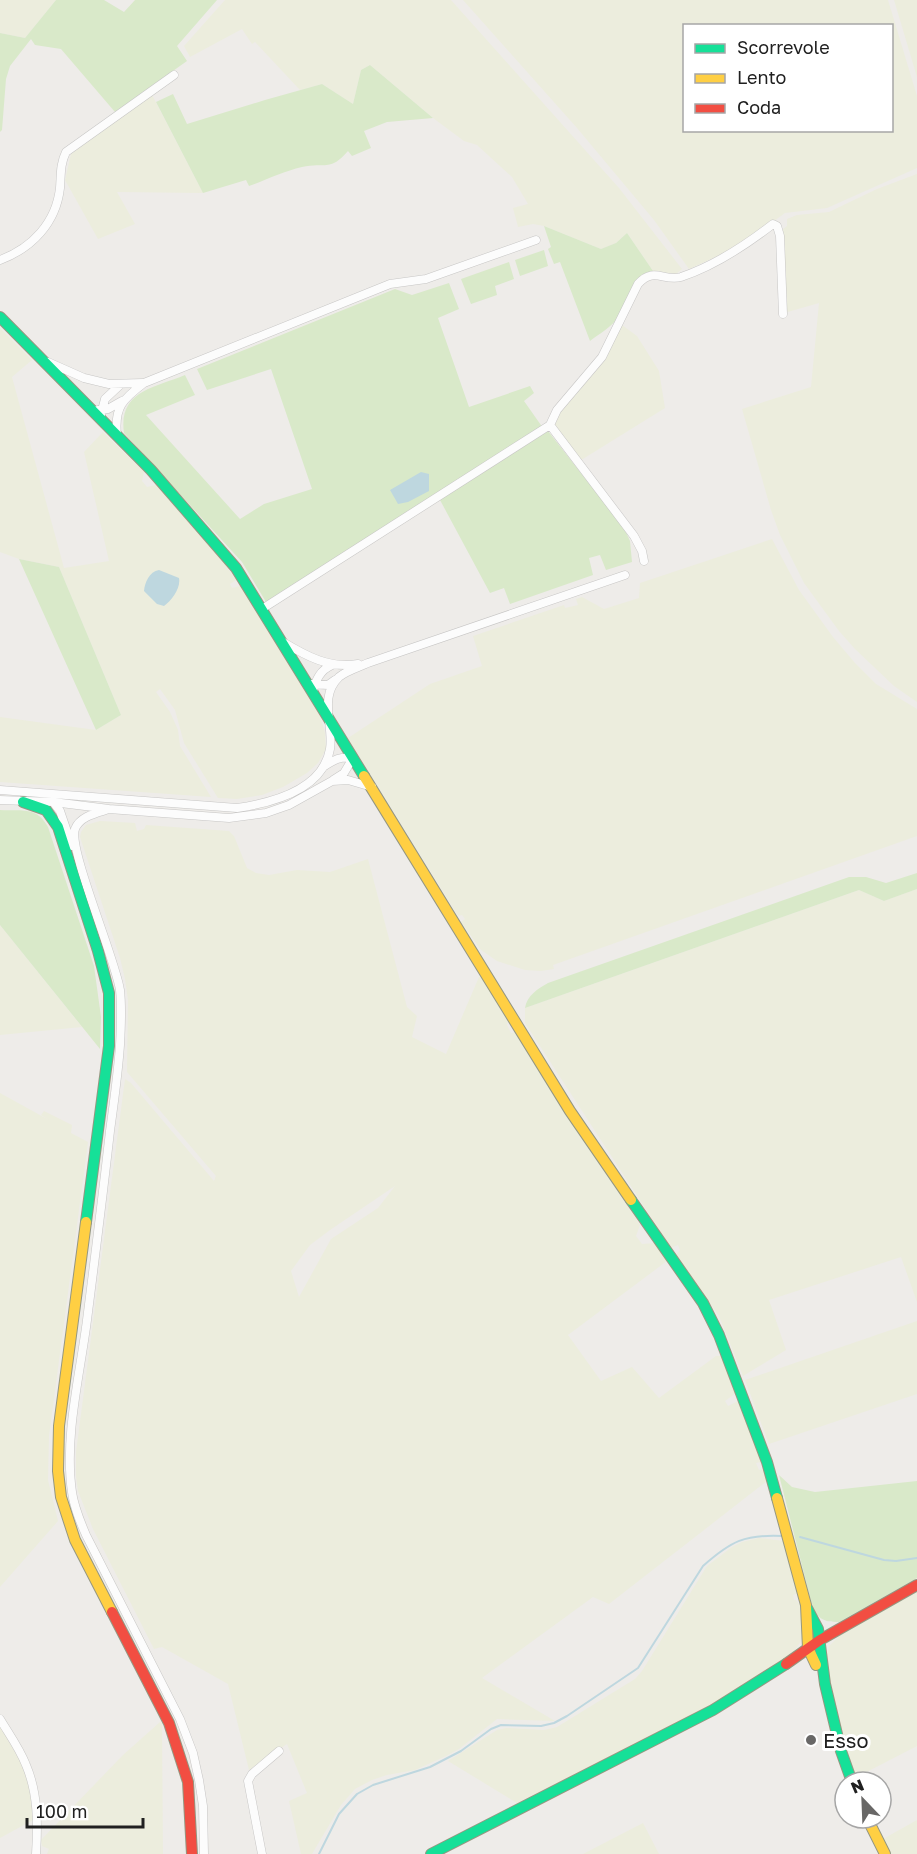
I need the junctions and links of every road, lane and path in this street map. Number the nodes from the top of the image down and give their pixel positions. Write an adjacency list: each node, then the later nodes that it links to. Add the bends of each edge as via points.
1 (174, 75): 3 (street, via 66,152 58,201 45,227 26,247)
2 (536, 240): 7 (street, via 426,279 390,284)
3 (0, 260)
4 (783, 314): 11 (street, via 780,236 773,224 742,248 678,278 648,276 638,284 602,357)
5 (0, 317): 6 (street)
6 (42, 359): 8 (street, via 84,378); 10 (street)
7 (144, 383): 8 (street); 9 (street)
8 (121, 385): 10 (street, via 105,399)
9 (122, 401): 10 (street); 12 (street, via 116,418)
10 (98, 413): 12 (street)
11 (549, 425): 13 (street, via 634,536); 15 (street)
12 (117, 436): 15 (street, via 216,543)
13 (644, 561)
14 (625, 575): 17 (street)
15 (262, 609): 16 (street)
16 (283, 642): 18 (street); 20 (street)
17 (368, 663): 18 (street); 19 (street)
18 (332, 665): 20 (street, via 326,667)
19 (339, 677): 20 (street, via 328,685); 21 (street, via 330,691)
20 (312, 687): 21 (street)
21 (328, 719): 22 (street); 23 (street, via 330,749)
22 (353, 758): 23 (street, via 333,760); 24 (street, via 344,773); 25 (street)
23 (323, 768): 27 (street, via 312,781 285,796 237,808)
24 (332, 781): 25 (street, via 348,780); 31 (street, via 289,805 248,817)
25 (372, 787): 35 (street, via 570,1111 710,1315 767,1462)
26 (0, 790): 28 (street)
27 (81, 796): 28 (street); 30 (street, via 60,797)
28 (26, 797): 29 (street); 30 (street); 32 (street, via 46,810)
29 (0, 800)
30 (53, 802): 31 (street); 32 (street); 33 (street)
31 (109, 809): 33 (street, via 78,824 74,837)
32 (58, 827): 49 (street, via 109,993 110,1046 59,1426 57,1476 75,1540 161,1705 177,1744 188,1782)
33 (80, 863): 50 (street, via 109,948 120,990 121,1014 106,1169 72,1426 72,1494 86,1535 180,1719 193,1753 203,1806)
34 (917, 1585): 37 (street)
35 (806, 1605): 36 (street); 39 (street)
36 (814, 1620): 37 (street); 38 (street)
37 (838, 1629): 38 (street); 40 (street, via 826,1642)
38 (820, 1640): 39 (street); 40 (street)
39 (807, 1643): 41 (street); 42 (street)
40 (822, 1654): 43 (street)
41 (795, 1657): 42 (street); 52 (street, via 714,1710)
42 (816, 1665): 43 (street)
43 (825, 1684): 46 (street)
44 (0, 1719): 48 (street, via 30,1777 38,1817)
45 (279, 1751): 51 (street, via 248,1781)
46 (848, 1770)
47 (873, 1830): 53 (street)
48 (36, 1854)
49 (192, 1854)
50 (204, 1854)
51 (262, 1854)
52 (431, 1854)
53 (885, 1854)

